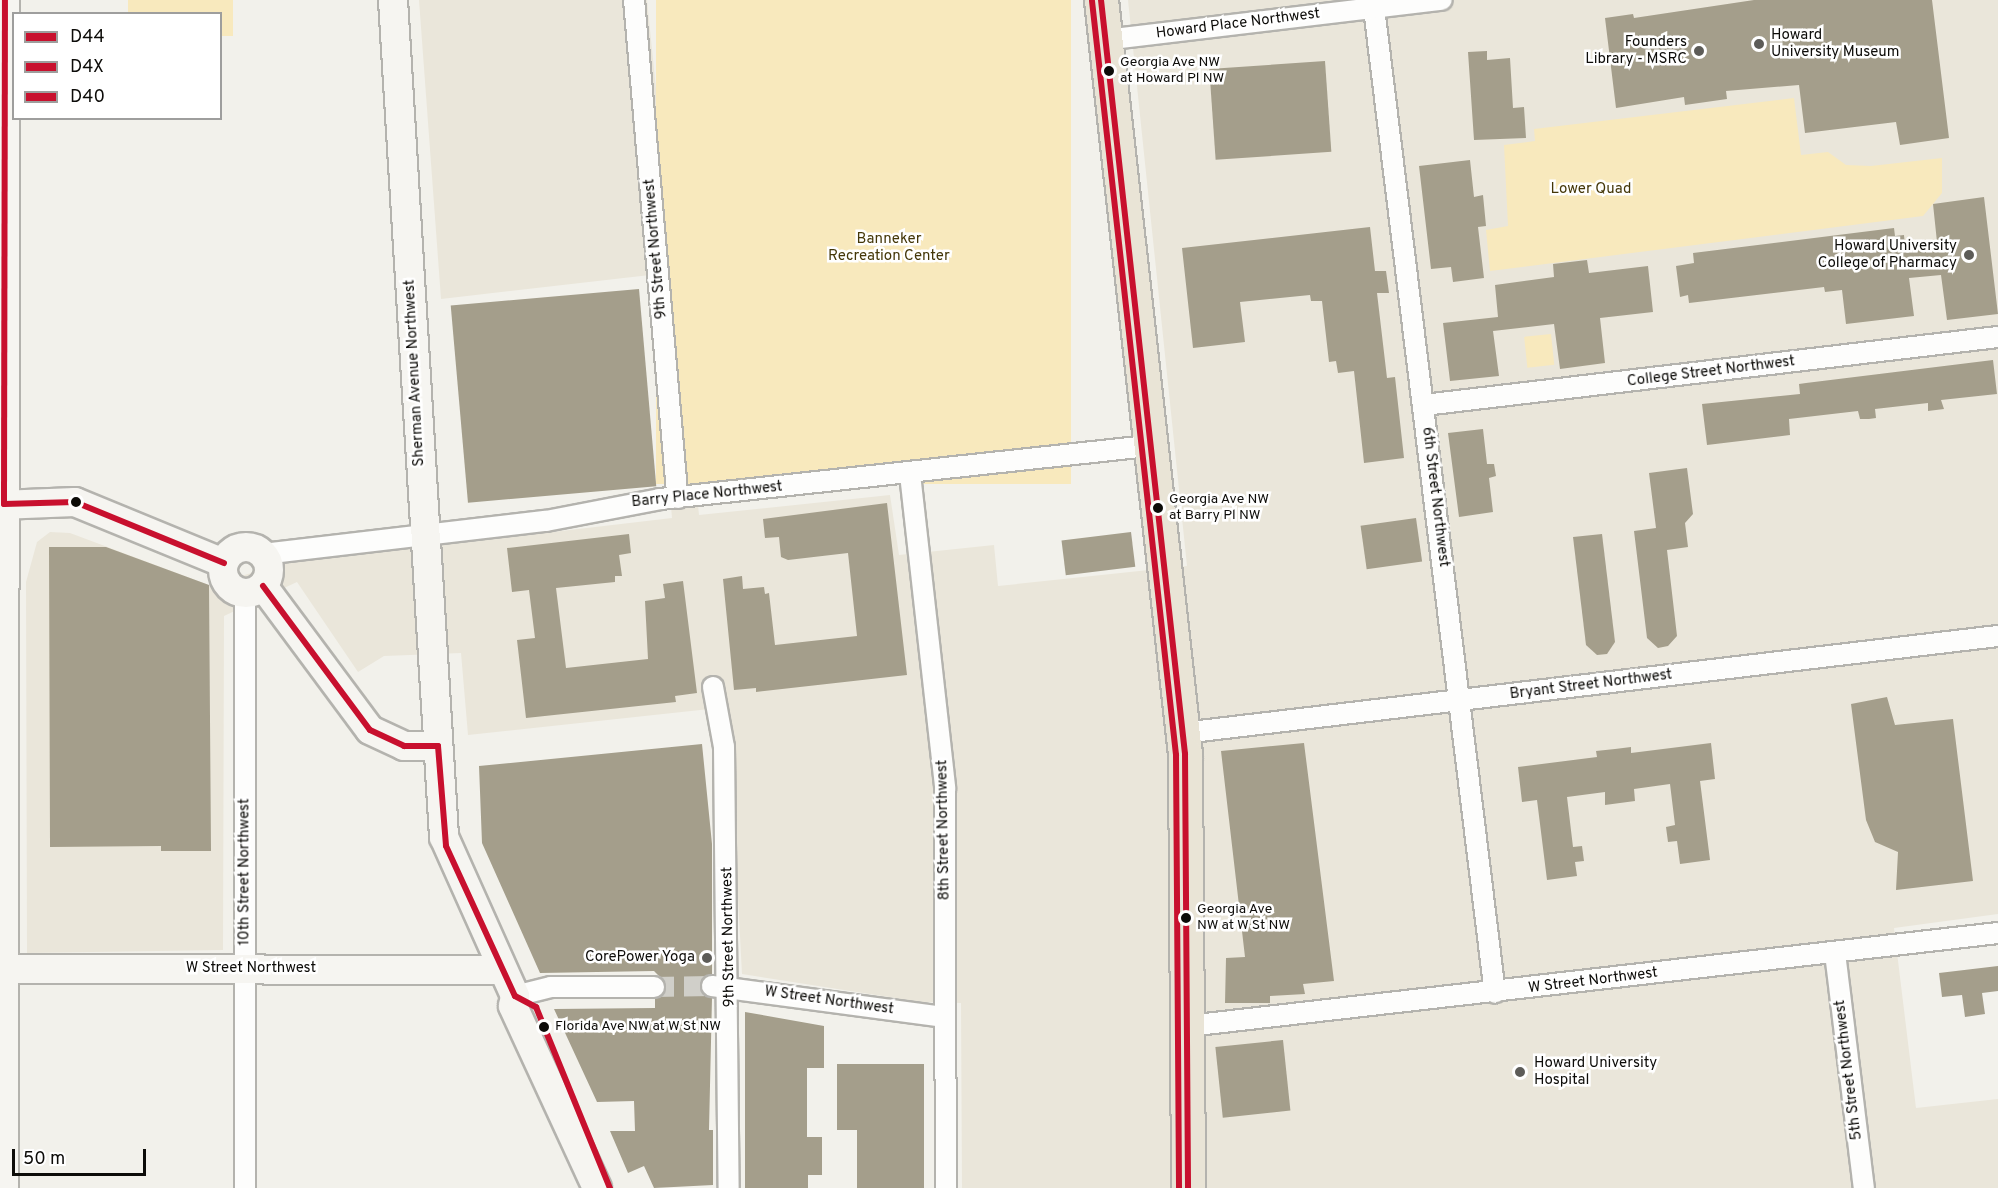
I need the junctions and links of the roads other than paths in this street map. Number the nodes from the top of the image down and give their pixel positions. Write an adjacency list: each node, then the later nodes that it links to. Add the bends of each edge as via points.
1 (393, 0): 14 (main road, Sherman Avenue Northwest)
2 (634, 0): 12 (street, 9th Street Northwest)
3 (1101, 0): 7 (highway)
4 (1442, 0): 5 (street, Howard Place Northwest)
5 (1373, 4): 7 (street, Howard Place Northwest); 9 (street, 6th Street Northwest)
6 (3, 11): 13 (main road)
7 (1105, 40): 10 (highway)
8 (1998, 337): 9 (street, College Street Northwest)
9 (1424, 405): 20 (street, 6th Street Northwest)
10 (1151, 446): 11 (street, Barry Place Northwest); 21 (highway)
11 (910, 474): 12 (street, Barry Place Northwest); 32 (street, 8th Street Northwest, via 945,788)
12 (678, 498): 14 (street, Barry Place Northwest, via 546,521)
13 (2, 505): 16 (main road, via 75,502); 25 (main road)
14 (424, 535): 15 (street, Barry Place Northwest); 22 (main road, Sherman Avenue Northwest)
15 (263, 554): 16 (main road, via 252,548 238,549); 17 (main road, via 269,574)
16 (224, 563): 17 (main road, via 227,583)
17 (254, 589): 22 (main road, via 370,730 404,746); 26 (street, 10th Street Northwest)
18 (1998, 636): 20 (street, Bryant Street Northwest)
19 (713, 687): 28 (street, 9th Street Northwest, via 724,747)
20 (1459, 702): 21 (street, Bryant Street Northwest); 30 (street, 6th Street Northwest)
21 (1183, 733): 33 (highway)
22 (438, 746): 27 (main road, Sherman Avenue Northwest, via 446,846)
23 (1998, 933): 24 (street, W Street Northwest)
24 (1835, 952): 30 (street, W Street Northwest); 41 (street, 5th Street Northwest)
25 (2, 969): 26 (main road, W Street Northwest); 34 (main road)
26 (245, 970): 27 (main road, W Street Northwest); 35 (street, 10th Street Northwest)
27 (502, 970): 31 (main road, Sherman Avenue Northwest)
28 (721, 986): 32 (street, W Street Northwest); 38 (street, 9th Street Northwest)
29 (654, 987): 31 (street, via 550,987)
30 (1495, 993): 33 (street, W Street Northwest)
31 (515, 996): 36 (main road, via 513,1006); 37 (main road, via 536,1007)
32 (945, 1017): 39 (street, 8th Street Northwest)
33 (1188, 1026): 40 (highway)
34 (4, 1188)
35 (245, 1188)
36 (597, 1188)
37 (610, 1188)
38 (729, 1188)
39 (946, 1188)
40 (1188, 1188)
41 (1864, 1188)

